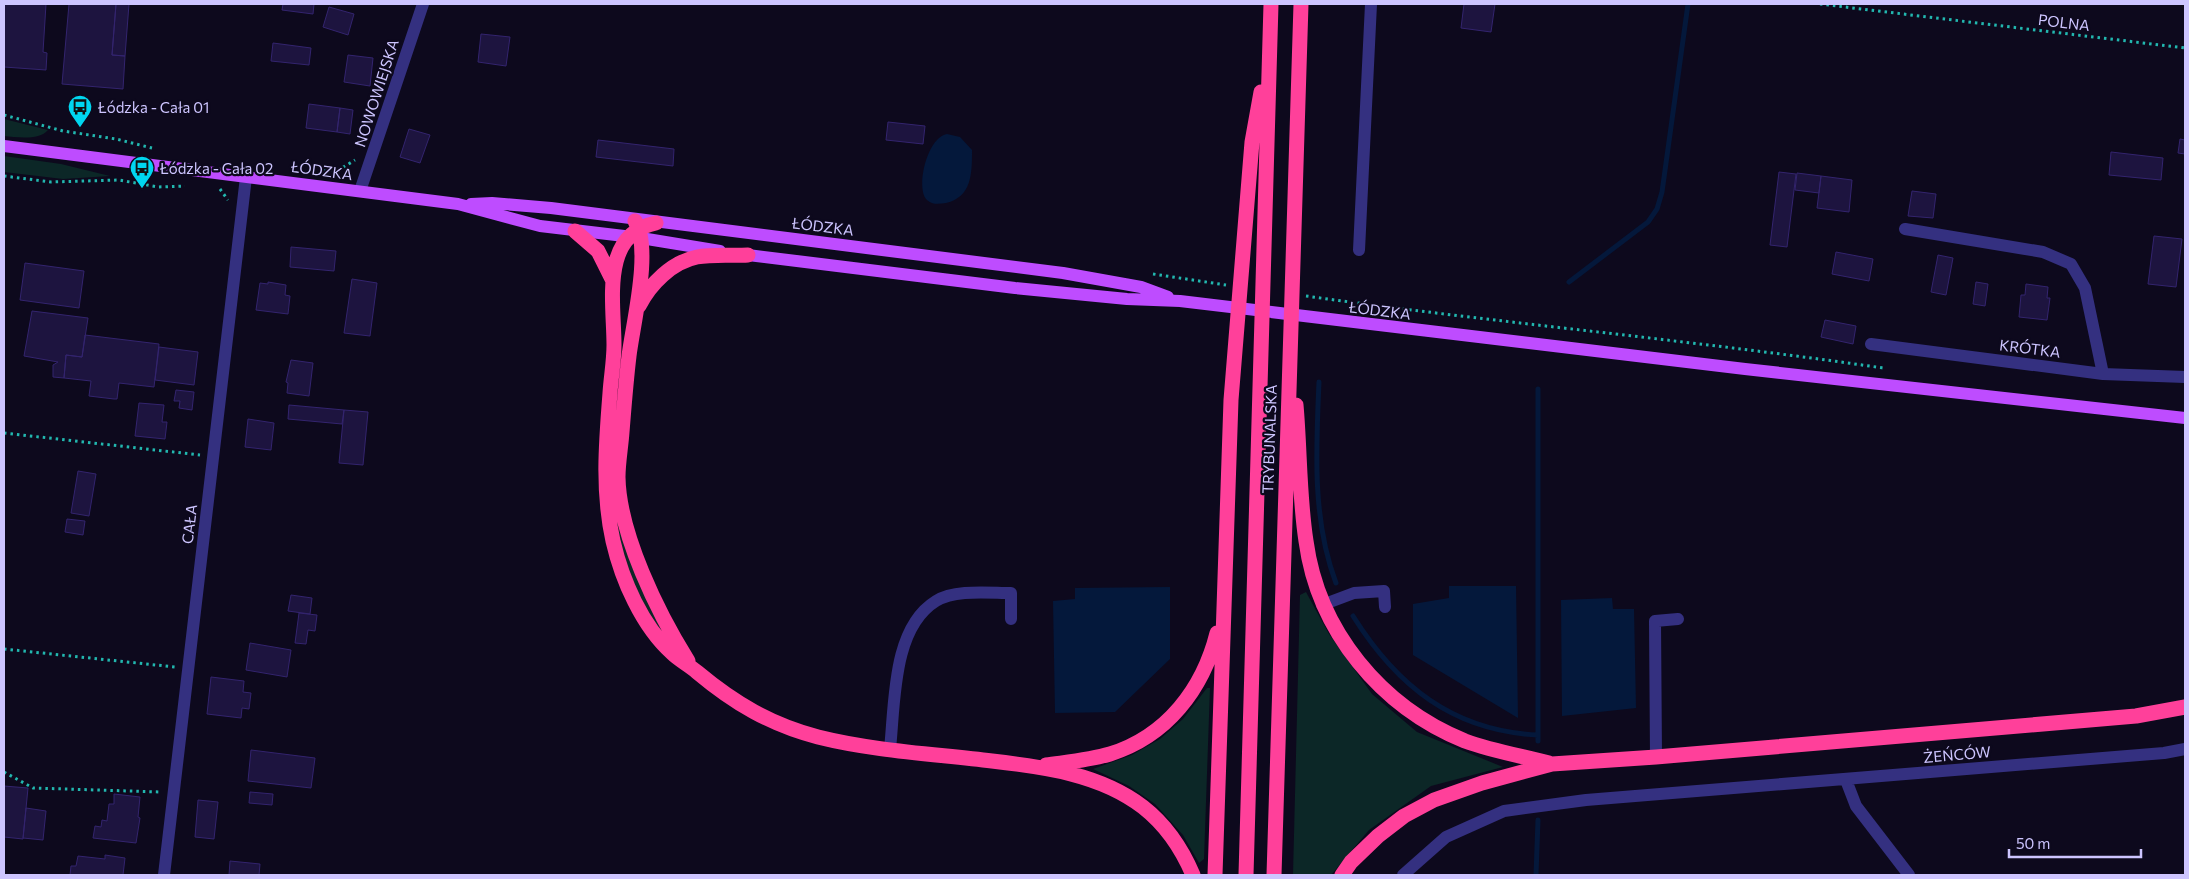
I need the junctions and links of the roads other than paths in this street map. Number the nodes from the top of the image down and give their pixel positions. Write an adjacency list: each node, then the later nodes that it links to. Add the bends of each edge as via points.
1 (423, 4): 8 (street, NOWOWIEJSKA)
2 (1271, 4): 5 (highway, TRYBUNALSKA)
3 (1301, 4): 19 (highway, TRYBUNALSKA)
4 (1371, 4): 14 (street)
5 (1270, 46): 24 (highway, via 1251,152 1231,400); 40 (highway, TRYBUNALSKA)
6 (4, 146): 7 (main road, ŁÓDZKA)
7 (246, 177): 8 (main road, ŁÓDZKA); 37 (street, CAŁA)
8 (360, 191): 9 (main road, ŁÓDZKA)
9 (458, 204): 12 (main road, ŁÓDZKA, via 540,226); 13 (main road, ŁÓDZKA, via 510,204)
10 (656, 223): 13 (highway); 17 (main road, ŁÓDZKA, via 1063,273 1141,287)
11 (1905, 229): 21 (street, via 2043,252 2071,264 2085,288)
12 (576, 231): 13 (main road, ŁÓDZKA); 16 (highway, via 598,251)
13 (636, 231): 15 (main road, ŁÓDZKA); 16 (highway, via 616,259); 18 (highway, via 642,258)
14 (1359, 250)
15 (748, 255): 17 (main road, ŁÓDZKA, via 1015,288); 18 (highway, via 697,257 675,266 652,286)
16 (613, 284): 29 (highway, via 614,354 605,478 614,545 638,608 672,653)
17 (1180, 302): 23 (main road, ŁÓDZKA)
18 (635, 317): 29 (highway, via 628,358 618,478 623,511 654,599)
19 (1290, 336): 25 (highway, via 1305,540); 41 (highway, TRYBUNALSKA)
20 (1871, 344): 21 (street, KRÓTKA)
21 (2103, 374): 22 (street, KRÓTKA)
22 (2185, 377)
23 (2185, 418)
24 (1224, 596): 35 (highway, via 1206,668 1192,694 1170,719 1142,740 1110,754); 39 (highway)
25 (1322, 605): 26 (street, via 1354,593 1384,591); 34 (highway, via 1358,662 1398,703 1466,741)
26 (1385, 607)
27 (1011, 619): 31 (street, via 1011,593 965,593 937,600 918,617 904,643)
28 (1678, 619): 33 (street, via 1655,620)
29 (693, 668): 31 (highway, via 730,699 773,722 826,739)
30 (2185, 707): 33 (highway, via 2136,716)
31 (890, 749): 35 (highway)
32 (2185, 749): 36 (street, ŻEŃCÓW, via 2164,754)
33 (1656, 758): 34 (highway)
34 (1552, 764): 42 (highway, via 1482,782 1434,800 1404,816 1378,836)
35 (1040, 766): 38 (highway, via 1099,783 1141,806 1174,841)
36 (1846, 780): 43 (street, ŻEŃCÓW, via 1586,800 1504,811 1446,837); 44 (street, via 1856,806)
37 (164, 875)
38 (1193, 875)
39 (1215, 875)
40 (1246, 875)
41 (1274, 875)
42 (1342, 875)
43 (1403, 875)
44 (1909, 875)

